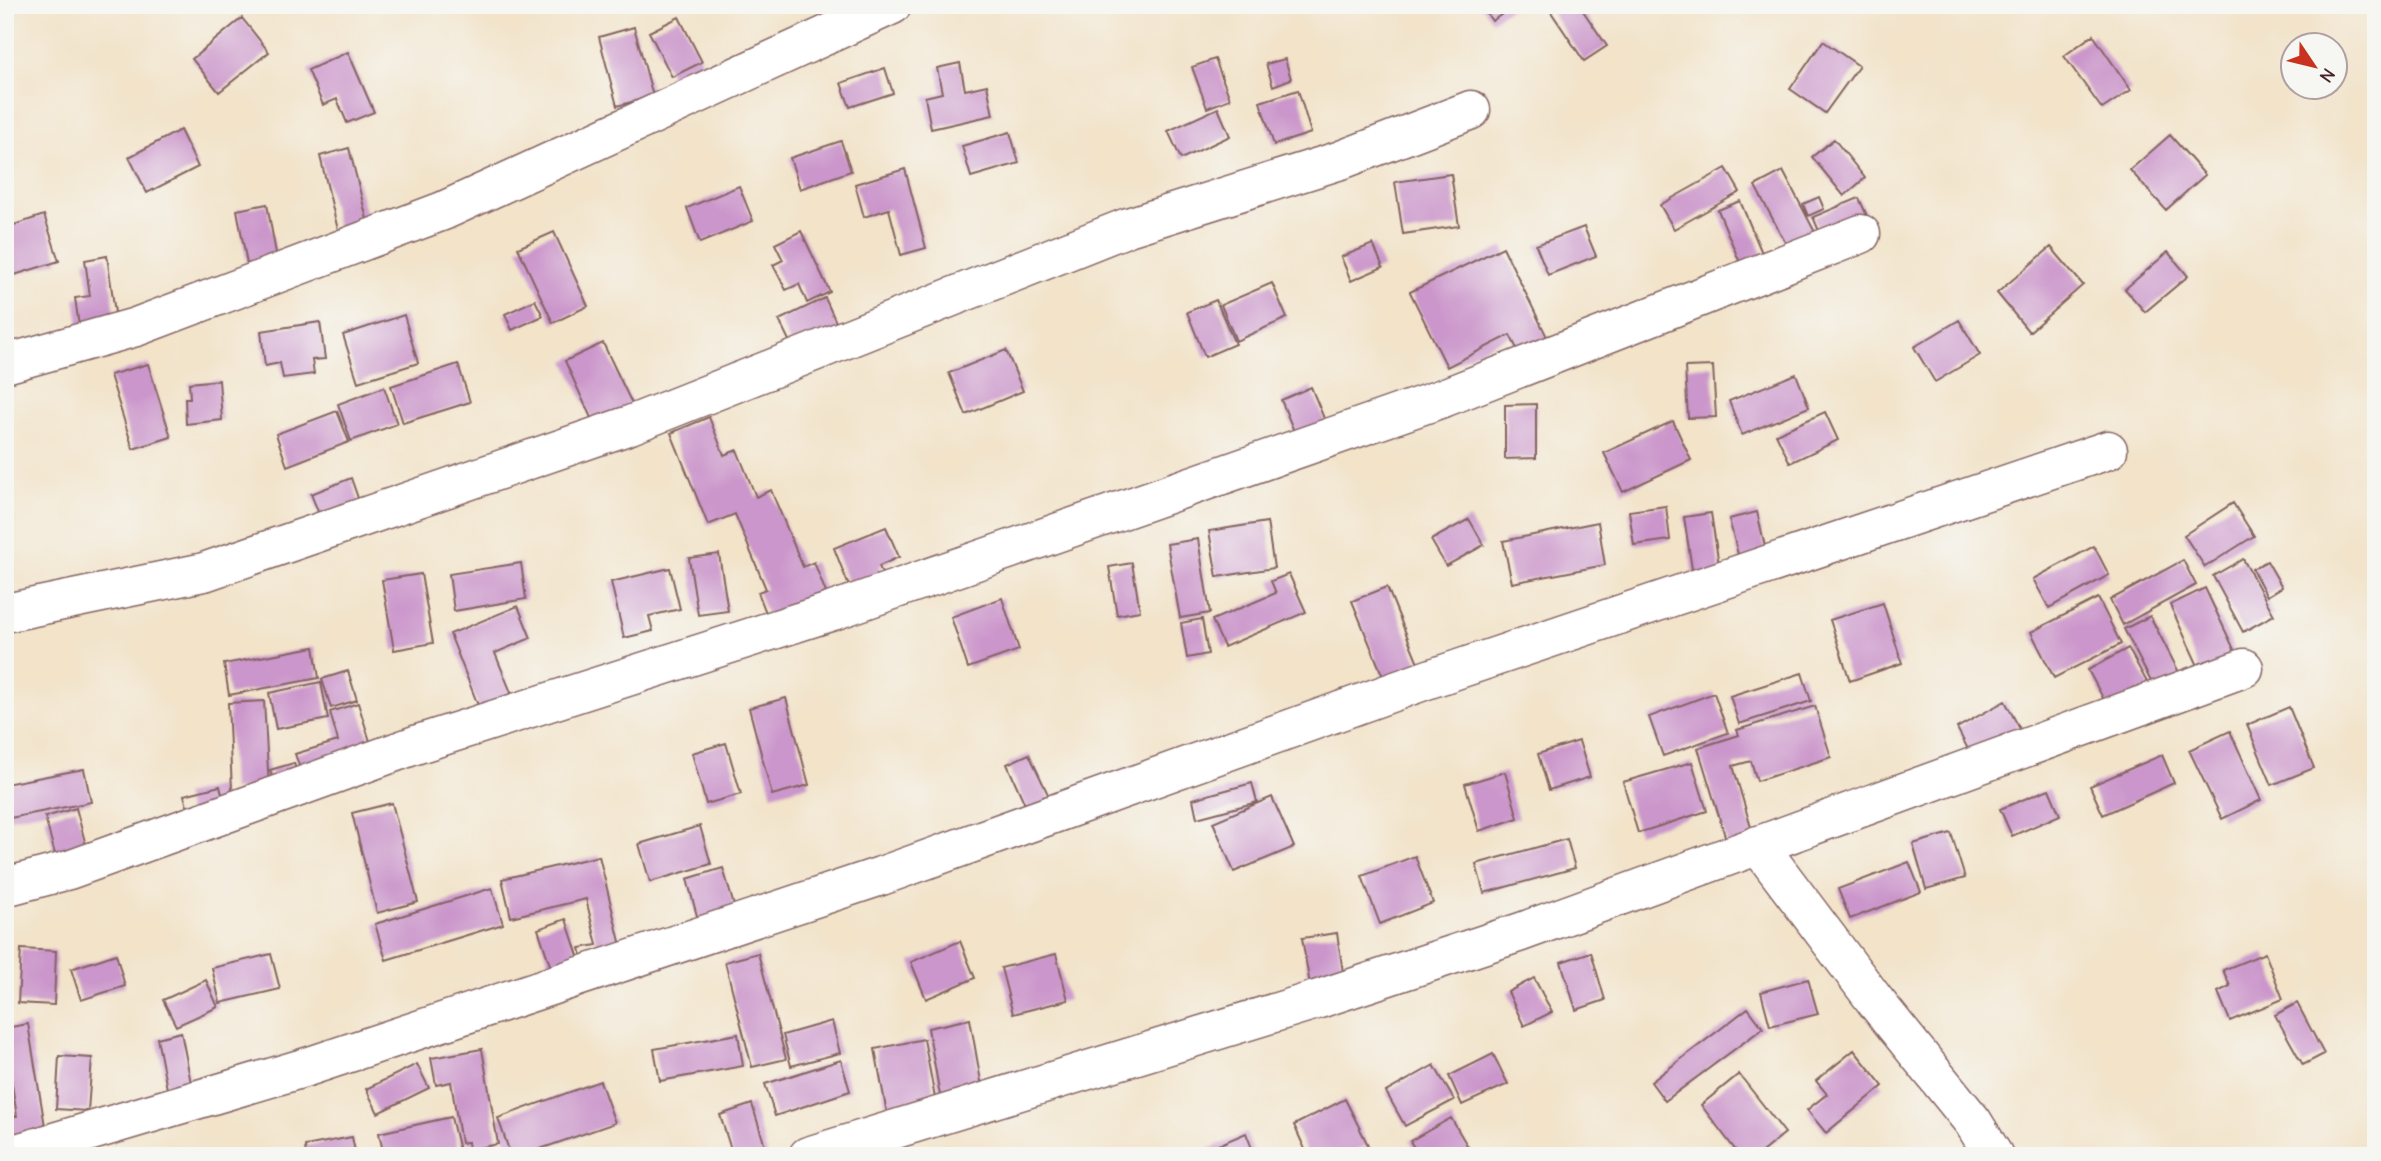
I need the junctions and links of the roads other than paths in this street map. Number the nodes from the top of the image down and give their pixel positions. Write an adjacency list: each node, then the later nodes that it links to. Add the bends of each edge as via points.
1 (892, 5): 4 (street, via 443,211 136,327)
2 (1471, 110): 6 (street, via 1341,160 1128,227 630,425 204,572)
3 (1861, 234): 9 (street, via 1443,398 833,611 418,744 68,870)
4 (5, 364)
5 (2108, 450): 10 (street, via 1429,679 881,876 320,1062)
6 (5, 613)
7 (2244, 668): 8 (street)
8 (1758, 845): 11 (street, via 1521,932 1316,1000); 12 (street, via 1973,1122)
9 (5, 887)
10 (7, 1156)
11 (808, 1156)
12 (1994, 1156)

